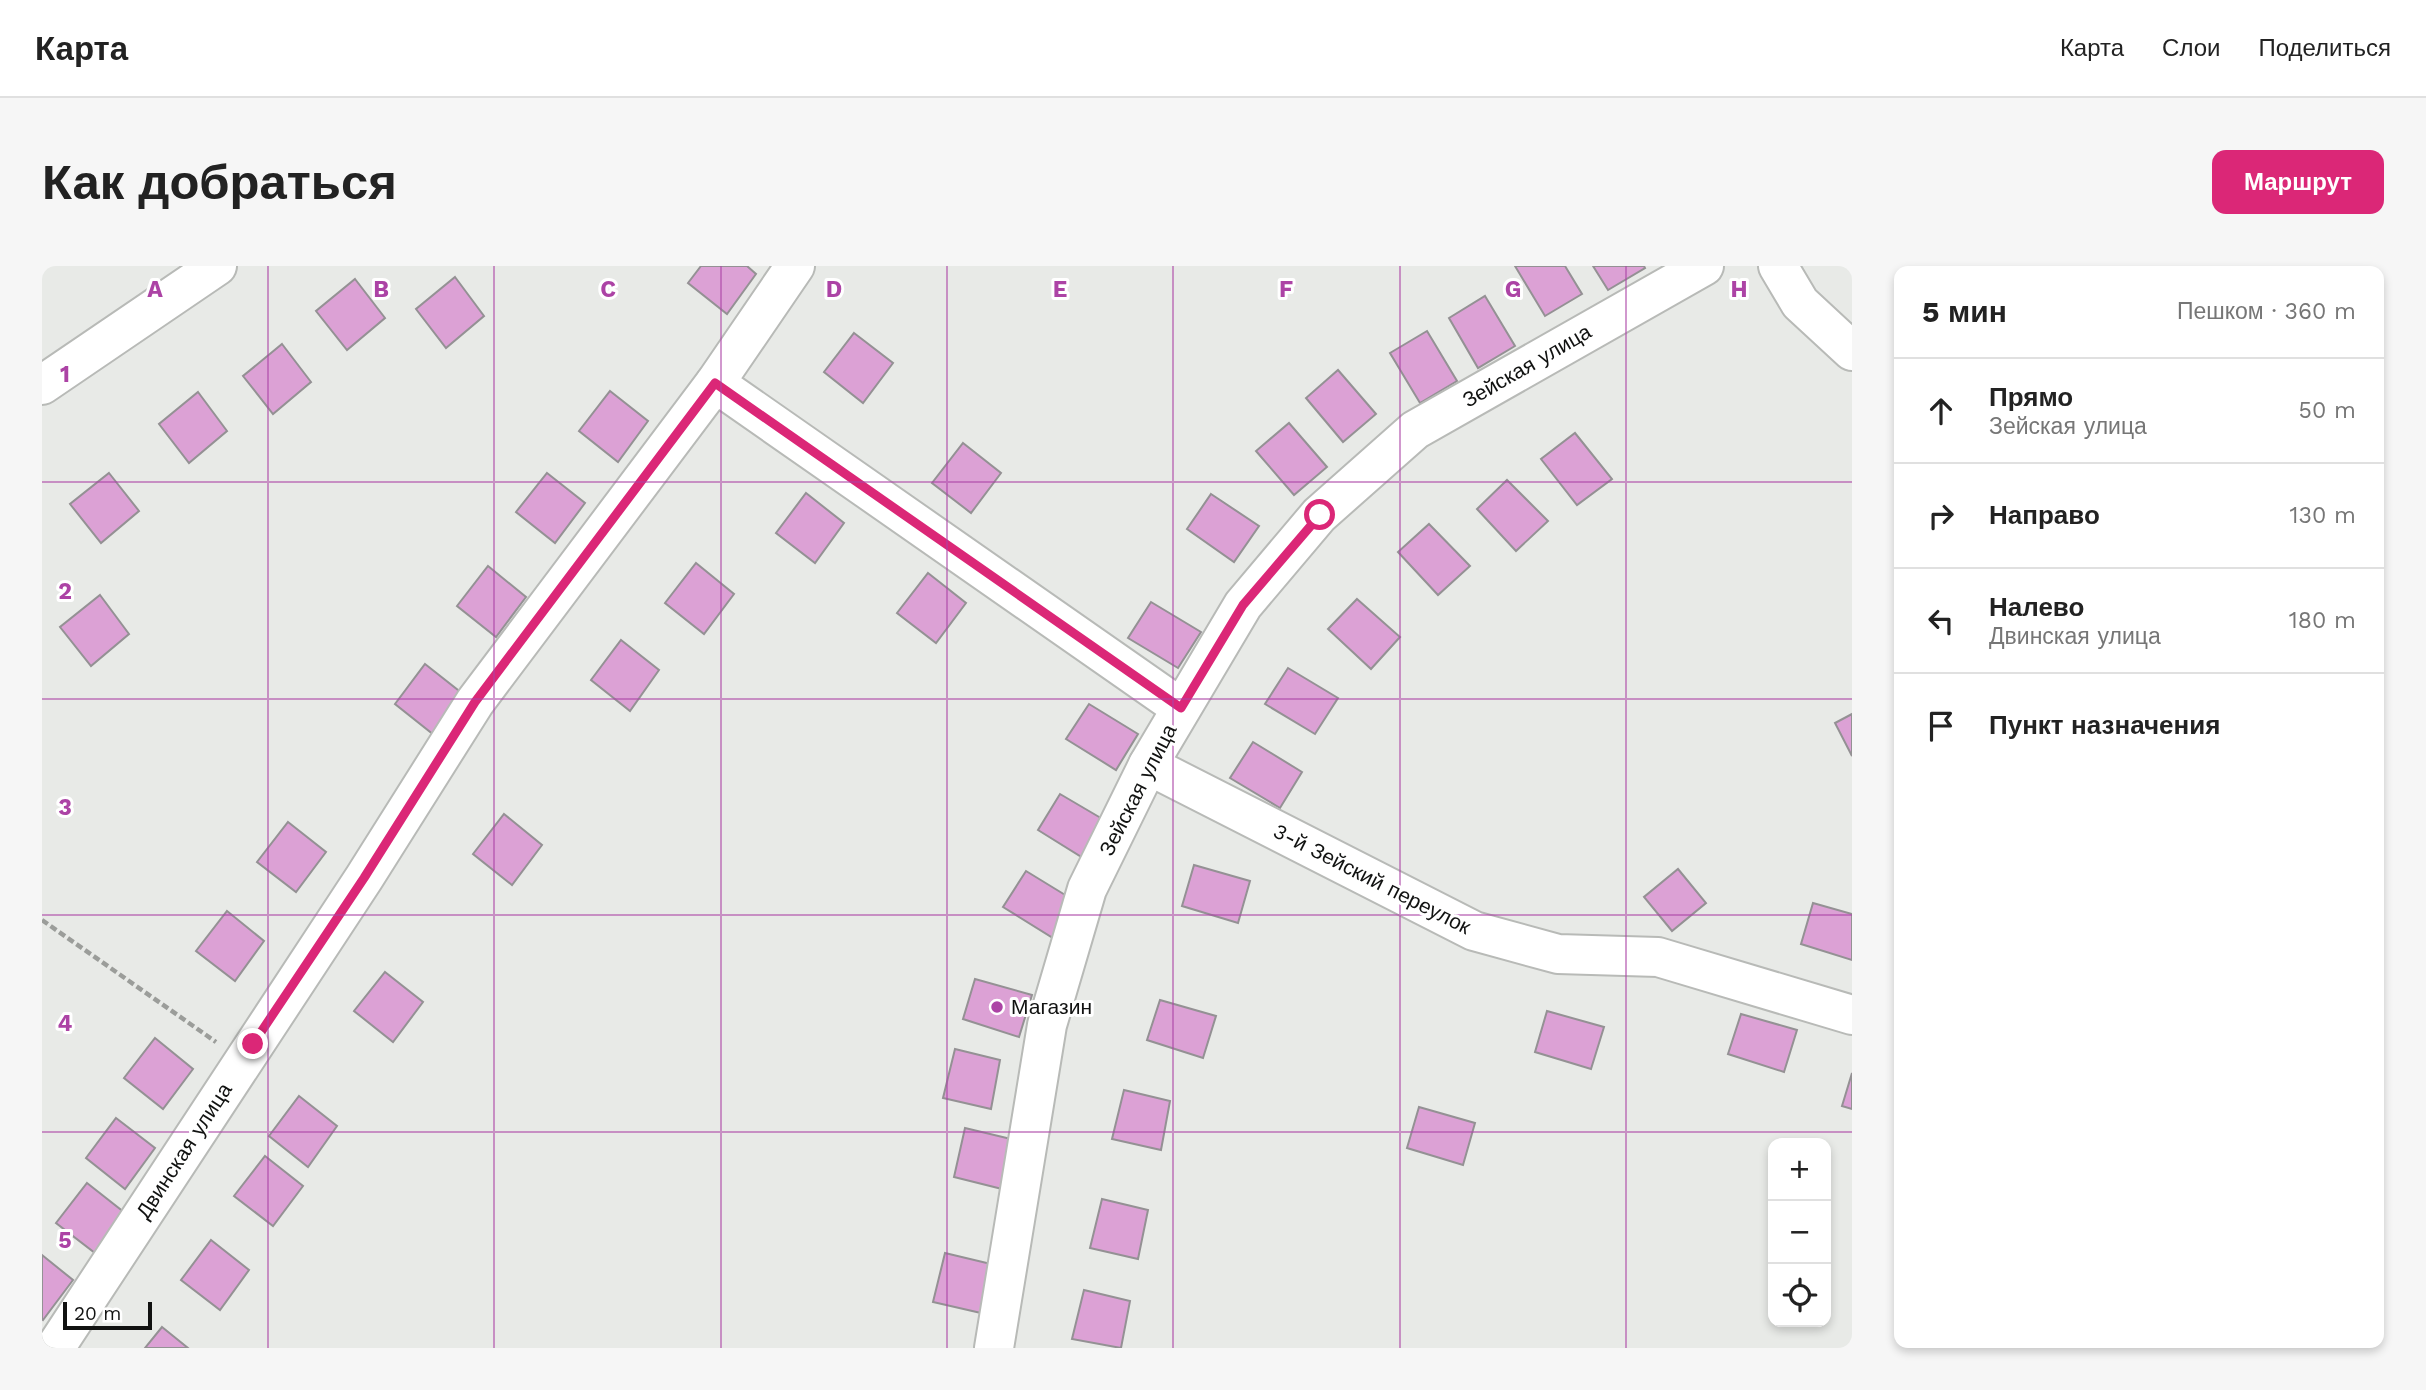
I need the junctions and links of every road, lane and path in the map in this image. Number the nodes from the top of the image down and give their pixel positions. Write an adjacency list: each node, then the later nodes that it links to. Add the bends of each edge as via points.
1 (217, 266): 7 (street)
2 (794, 266): 6 (street, Двинская улица)
3 (1704, 266): 8 (street, Зейская улица, via 1415,430 1320,515 1243,605)
4 (1778, 266): 5 (street, via 1800,303)
5 (1852, 351)
6 (715, 383): 8 (street); 12 (street, Двинская улица, via 475,702)
7 (42, 385)
8 (1181, 708): 9 (street, Зейская улица)
9 (1148, 765): 11 (street, 3-й Зейский переулок, via 1474,931 1558,954 1658,957); 14 (street, Зейская улица, via 1087,889 1047,1025)
10 (42, 920): 12 (path)
11 (1852, 1015)
12 (243, 1060): 13 (street, Двинская улица)
13 (55, 1348)
14 (994, 1348)

